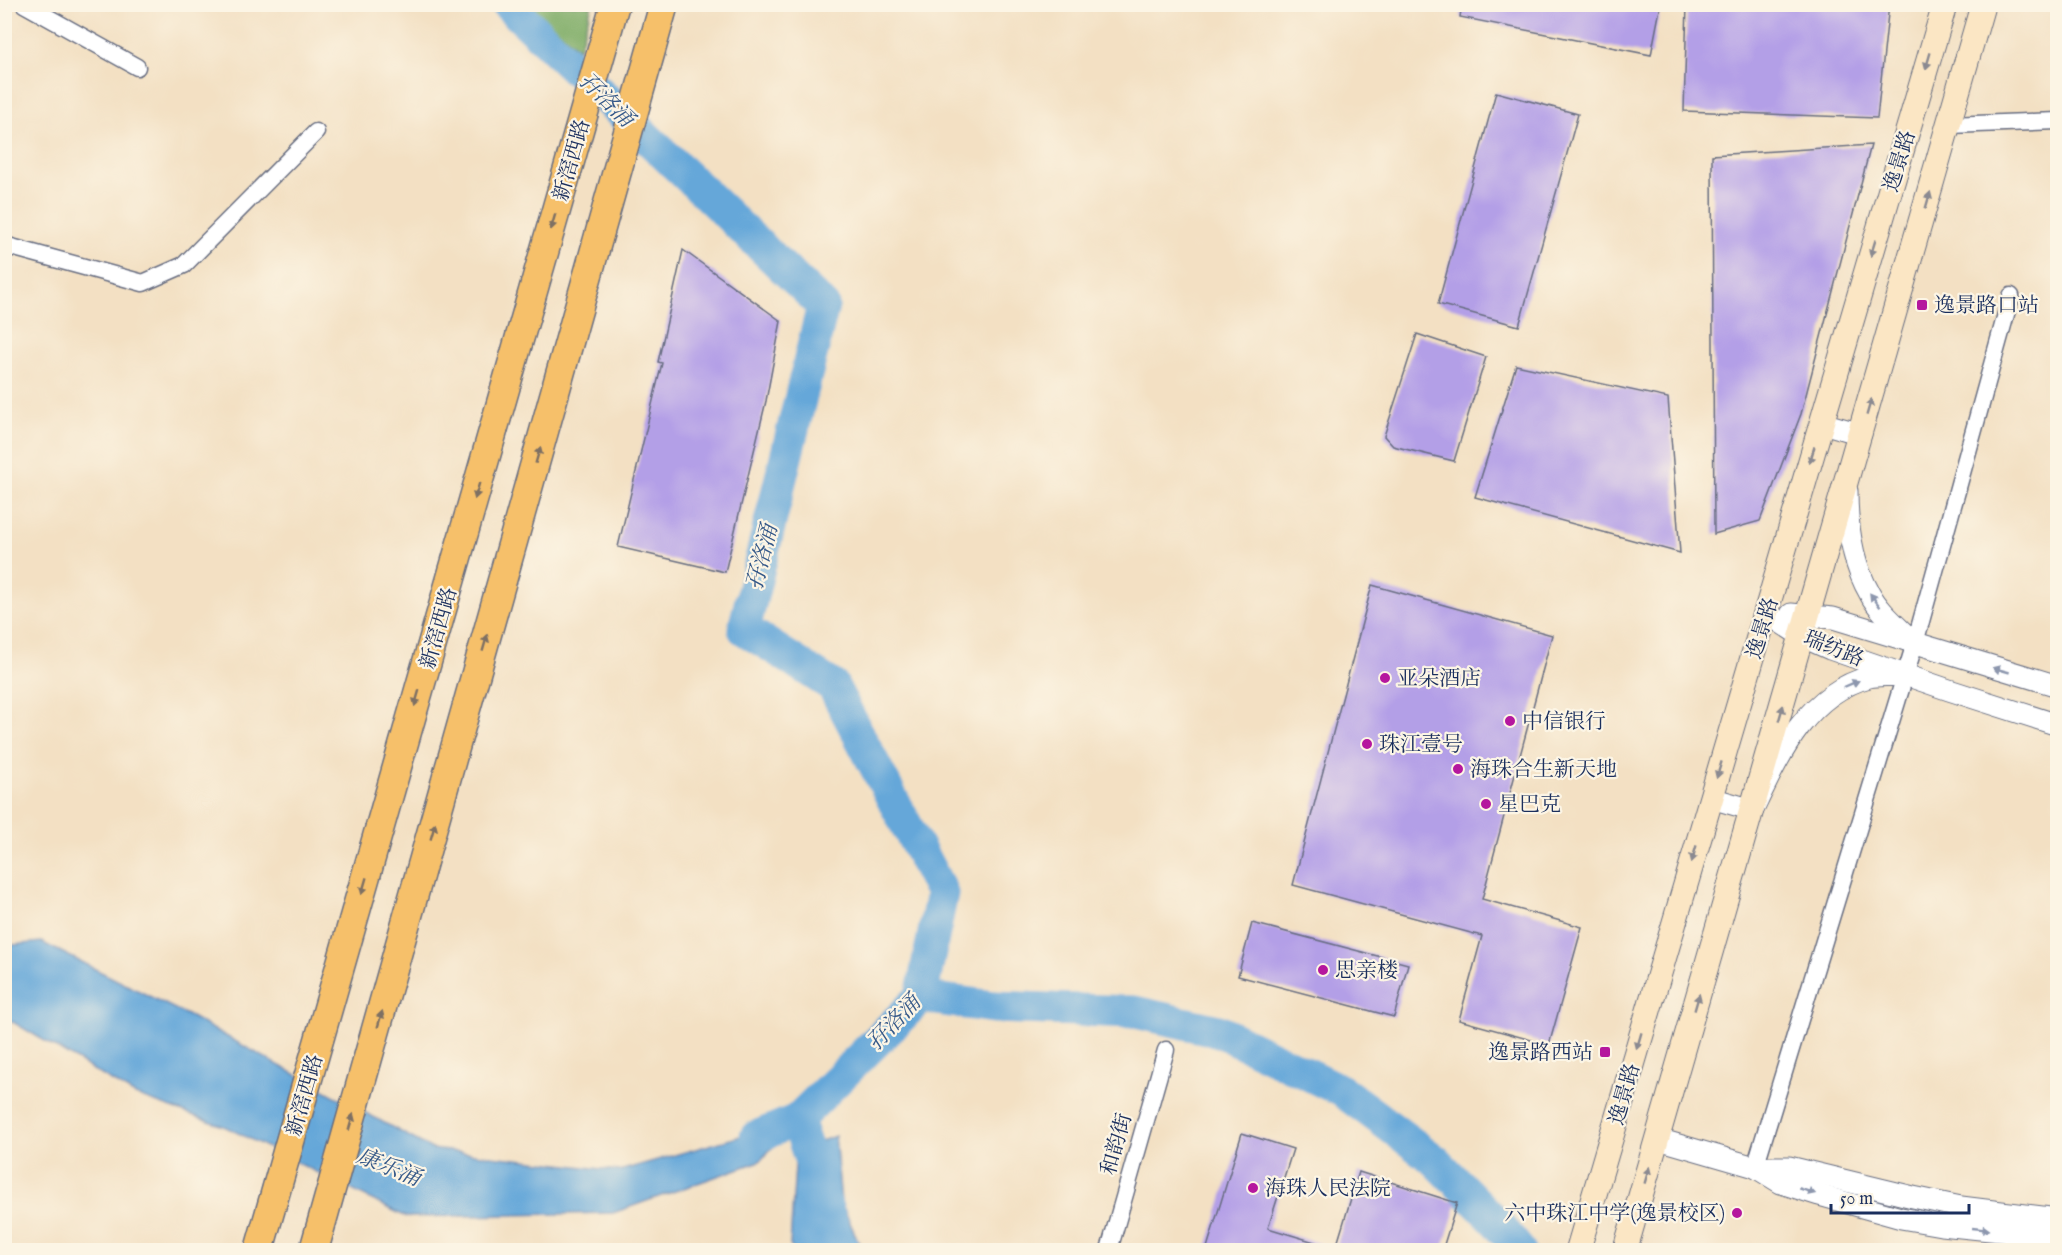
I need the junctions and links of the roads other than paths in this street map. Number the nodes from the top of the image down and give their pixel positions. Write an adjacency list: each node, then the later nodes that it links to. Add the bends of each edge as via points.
1 (24, 4): 6 (street)
2 (615, 4): 28 (highway, 新滘西路, one-way to 28)
3 (664, 4): 29 (highway, one-way to 3)
4 (1945, 4): 12 (main road, 逸景路, one-way to 12)
5 (1983, 4): 8 (main road, 逸景路)
6 (137, 67)
7 (2058, 121): 8 (street)
8 (1949, 125): 13 (main road, 逸景路, one-way to 8)
9 (316, 132): 10 (street, via 184,265 143,283)
10 (4, 245)
11 (2011, 296): 17 (street)
12 (1822, 423): 13 (street); 15 (main road, 逸景路, one-way to 15)
13 (1861, 434): 14 (main road, 逸景路)
14 (1847, 484): 16 (main road, 逸景路); 17 (street, one-way to 14, via 1870,595 1862,577 1850,542)
15 (1766, 613): 16 (street, 瑞纺路); 21 (main road, 逸景路, one-way to 21)
16 (1806, 626): 17 (street, via 1833,618); 18 (street, 瑞纺路, via 1830,649); 22 (main road, 逸景路, one-way to 16)
17 (1915, 643): 18 (street); 19 (street, one-way to 17)
18 (1905, 675): 20 (street, 瑞纺路); 22 (street, one-way to 18, via 1785,745 1805,718 1832,694 1847,684 1871,677); 25 (street)
19 (2058, 686)
20 (2058, 725)
21 (1711, 798): 22 (street); 31 (main road, 逸景路, one-way to 31)
22 (1753, 810): 24 (main road, 逸景路, one-way to 22)
23 (1166, 1050): 30 (street, 和韵街)
24 (1658, 1139): 25 (street); 32 (main road, 逸景路, one-way to 24)
25 (1755, 1167): 26 (street, via 1789,1167 1961,1207); 27 (street, one-way to 27, via 1781,1183 1901,1218)
26 (2058, 1219)
27 (2058, 1237)
28 (259, 1251)
29 (314, 1251)
30 (1109, 1251)
31 (1578, 1251)
32 (1625, 1251)

